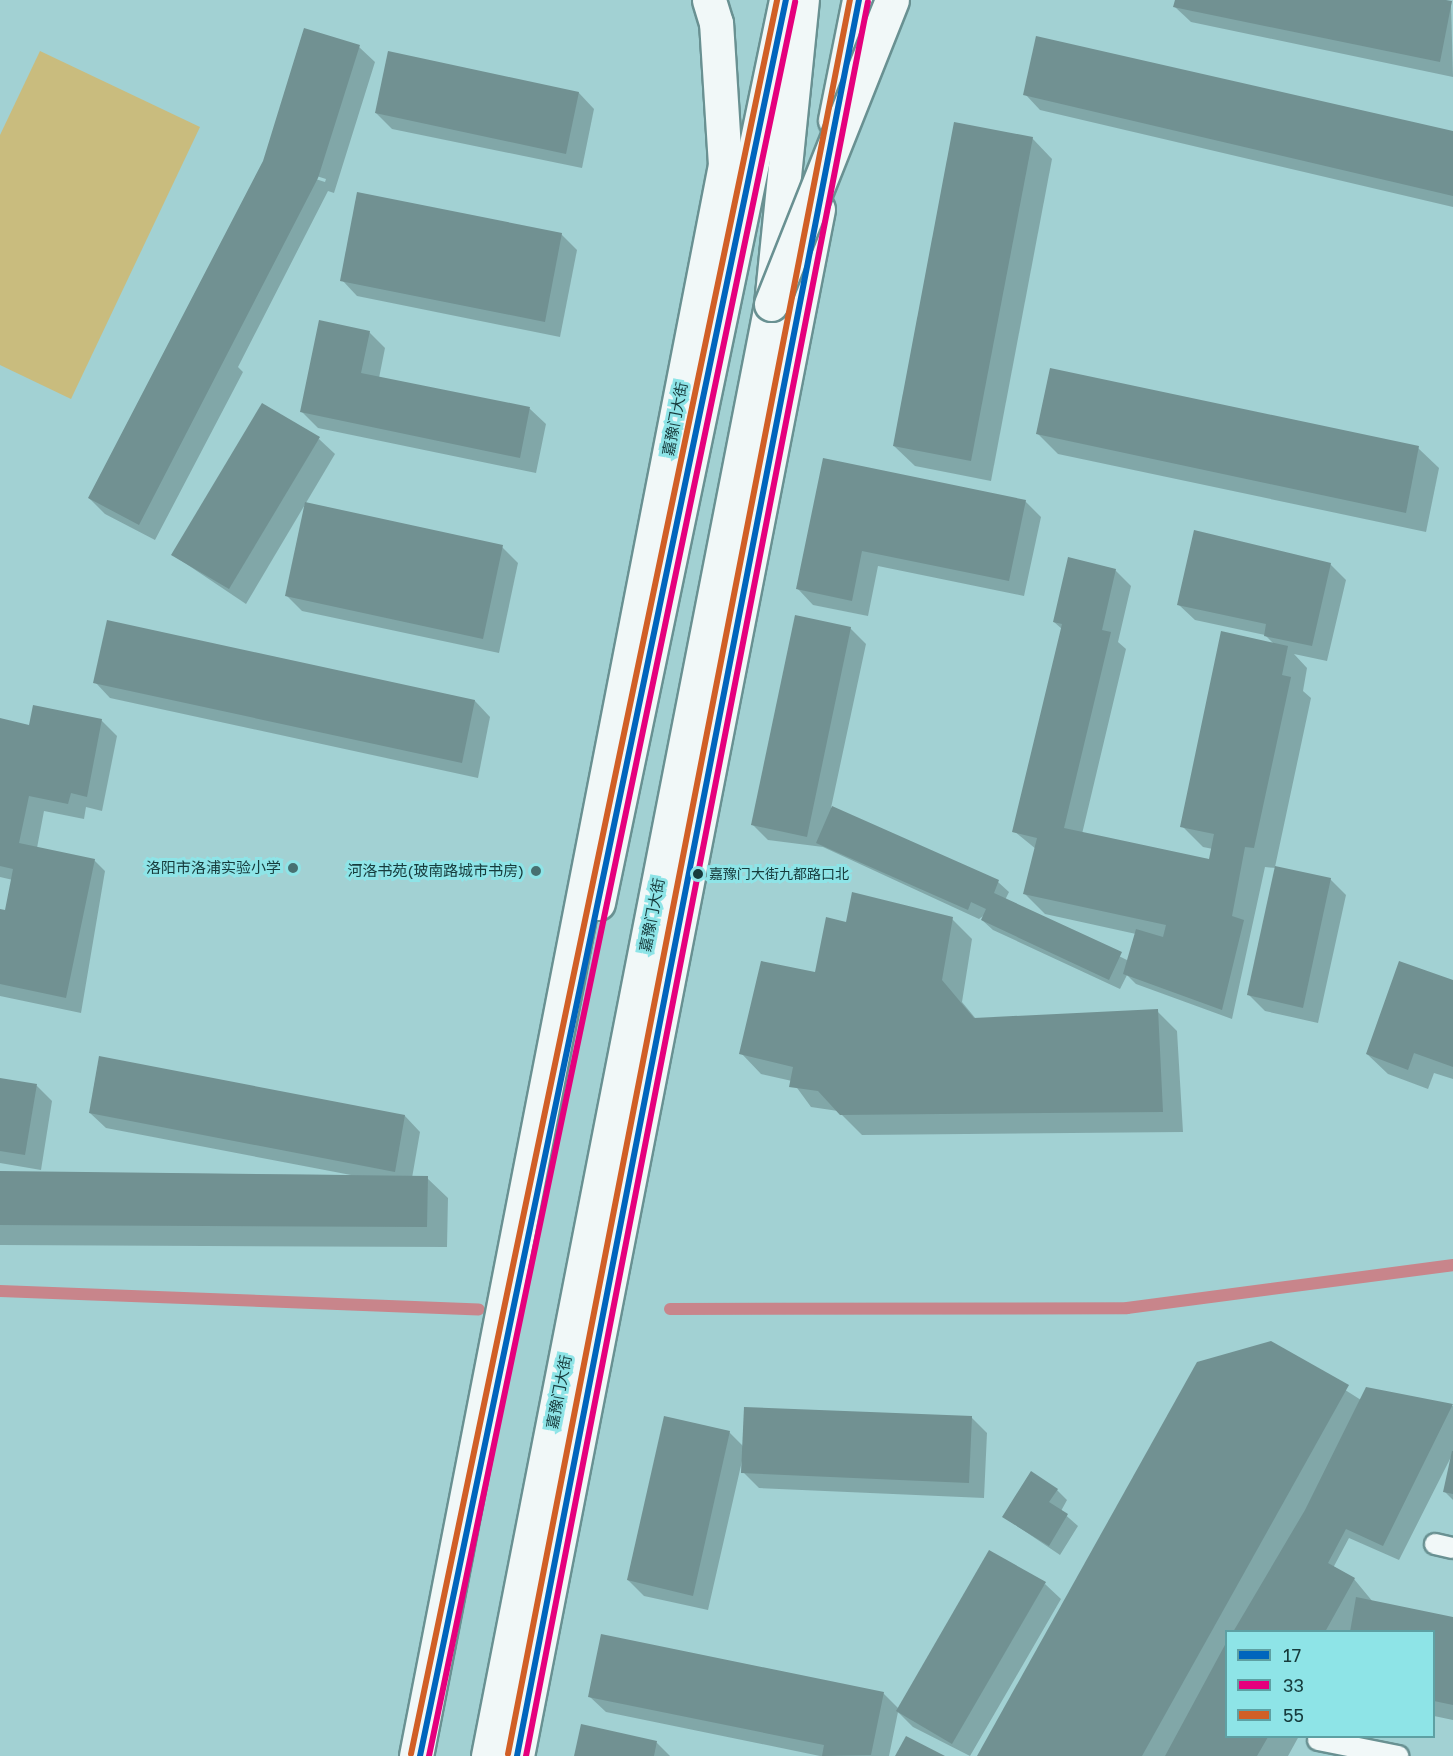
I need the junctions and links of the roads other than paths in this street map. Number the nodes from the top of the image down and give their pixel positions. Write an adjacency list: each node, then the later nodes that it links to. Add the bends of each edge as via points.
1 (709, 0): 8 (main road, 嘉豫门大街, via 716,23 724,165)
2 (786, 0): 8 (main road)
3 (802, 0): 6 (main road, 嘉豫门大街, bridge)
4 (859, 0): 10 (main road)
5 (892, 0): 6 (main road, bridge)
6 (771, 304): 9 (main road, 嘉豫门大街)
7 (1318, 1740): 11 (lane)
8 (418, 1756)
9 (488, 1756)
10 (517, 1756)
11 (1398, 1756)

